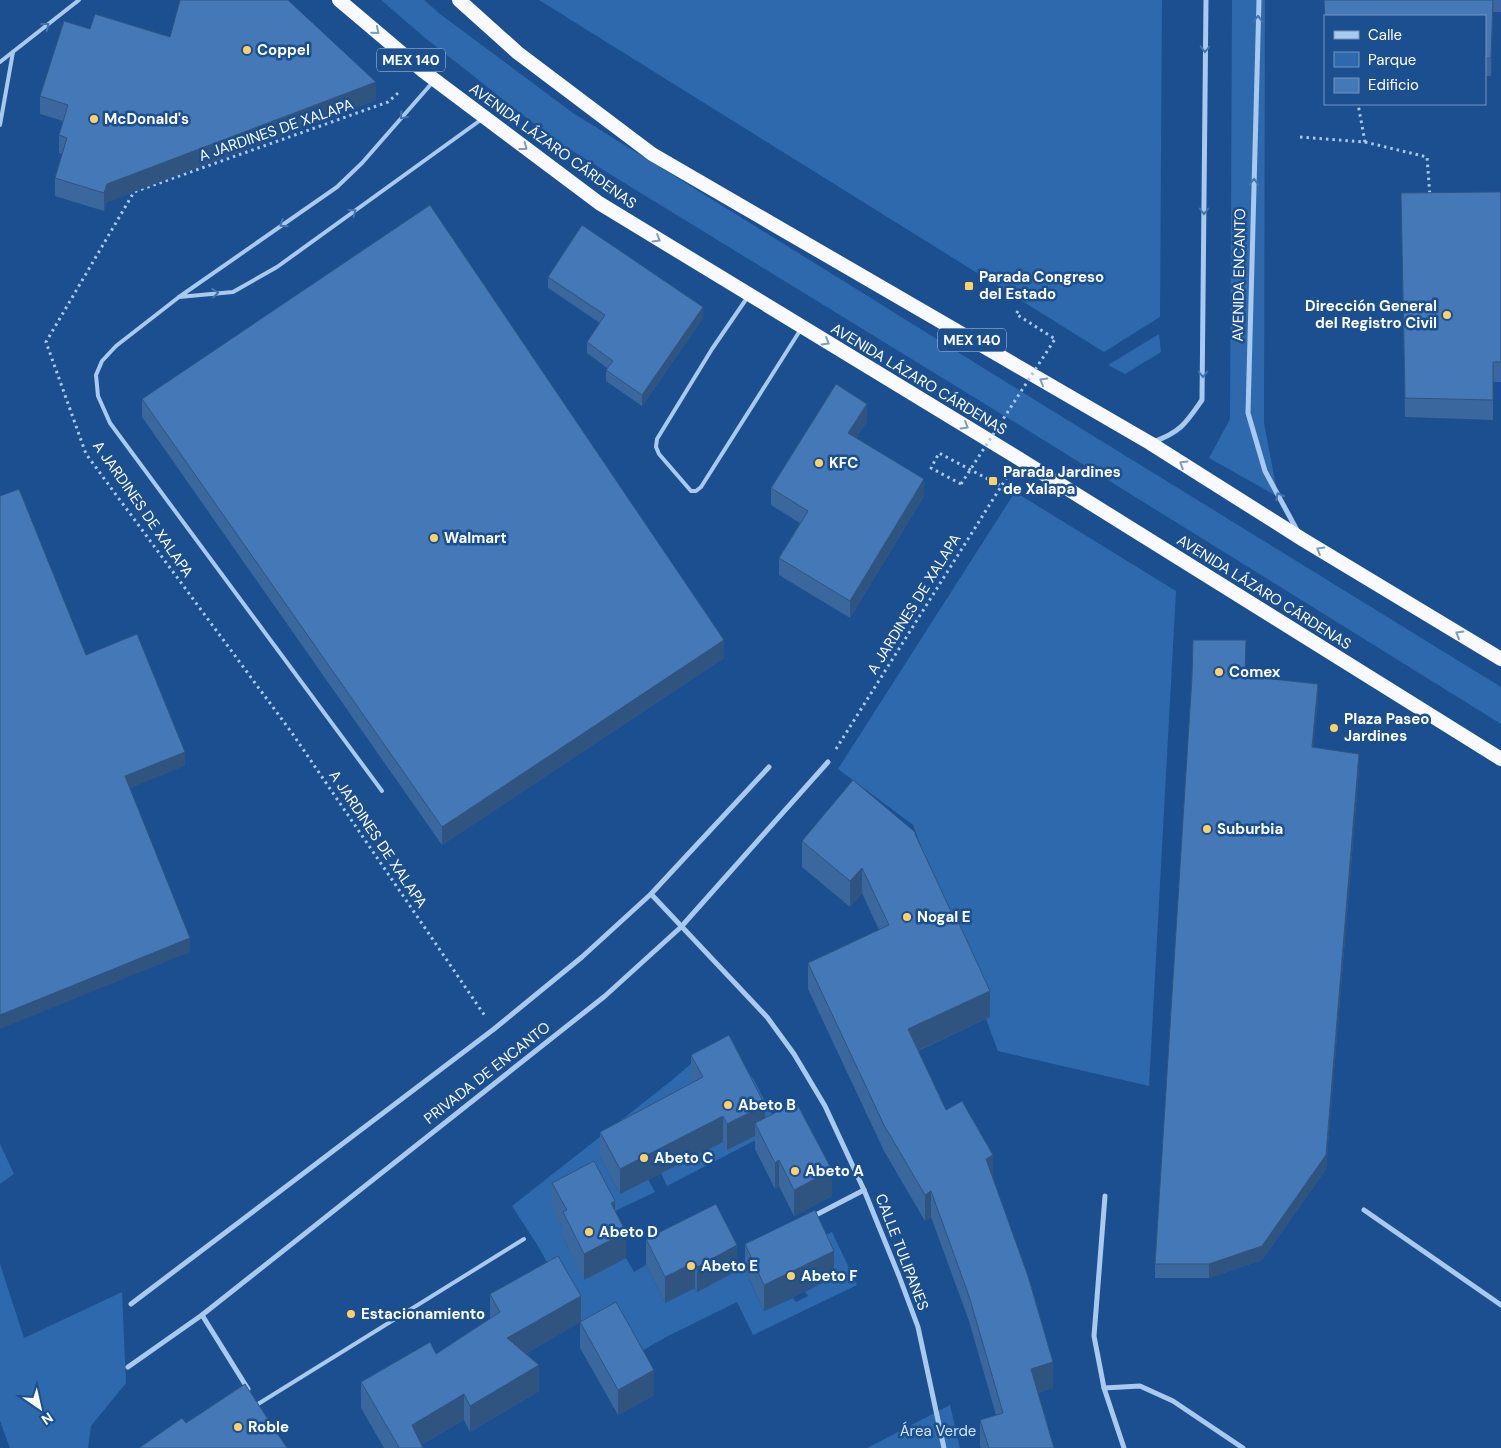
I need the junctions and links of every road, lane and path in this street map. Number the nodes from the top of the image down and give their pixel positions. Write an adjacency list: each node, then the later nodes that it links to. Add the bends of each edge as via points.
1 (79, 0): 6 (lane, one-way to 1)
2 (339, 0): 8 (highway, AVENIDA LÁZARO CÁRDENAS / MEX 140, one-way to 8)
3 (459, 0): 20 (highway, MEX 140, one-way to 3, via 652,154 518,53)
4 (1206, 0): 20 (street, one-way to 20, via 1202,400 1186,424)
5 (1259, 0): 23 (street, AVENIDA ENCANTO, one-way to 5, via 1265,471 1248,413)
6 (13, 52): 7 (lane); 12 (lane)
7 (0, 62)
8 (423, 71): 9 (highway, AVENIDA LÁZARO CÁRDENAS / MEX 140); 31 (path, A JARDINES DE XALAPA, via 388,102 134,192 46,342 86,454 292,733)
9 (435, 79): 11 (highway, AVENIDA LÁZARO CÁRDENAS / MEX 140); 17 (lane, one-way to 17, via 337,187)
10 (1358, 105): 14 (path)
11 (485, 117): 16 (highway, AVENIDA LÁZARO CÁRDENAS / MEX 140, one-way to 16, via 599,203); 17 (lane, one-way to 11, via 233,292 277,267)
12 (0, 124)
13 (1300, 137): 14 (path)
14 (1365, 142): 15 (path, via 1427,157)
15 (1431, 203)
16 (749, 295): 19 (highway, AVENIDA LÁZARO CÁRDENAS / MEX 140); 19 (lane, via 657,439 659,454 691,491 701,487)
17 (179, 297): 28 (lane, via 116,346 102,361 96,375 98,396 110,423)
18 (1018, 310): 22 (path, bridge, via 1016,314 1055,339 961,484 931,468 939,453)
19 (802, 327): 21 (highway, AVENIDA LÁZARO CÁRDENAS / MEX 140, one-way to 21)
20 (1150, 443): 23 (highway, MEX 140, one-way to 20)
21 (1018, 458): 22 (path, A JARDINES DE XALAPA); 25 (highway, AVENIDA LÁZARO CÁRDENAS / MEX 140)
22 (1002, 486): 26 (path, A JARDINES DE XALAPA)
23 (1302, 539): 24 (highway, MEX 140, one-way to 23)
24 (1501, 660)
25 (1501, 759)
26 (828, 762): 30 (street, PRIVADA DE ENCANTO)
27 (768, 767): 29 (street, PRIVADA DE ENCANTO)
28 (382, 791)
29 (651, 894): 30 (street, CALLE TULIPANES); 31 (street, PRIVADA DE ENCANTO, via 582,957)
30 (681, 927): 32 (street, CALLE TULIPANES, via 767,1017 794,1054 825,1106); 39 (street, PRIVADA DE ENCANTO, via 605,996)
31 (494, 1029): 37 (street, PRIVADA DE ENCANTO)
32 (864, 1190): 35 (street); 44 (street, CALLE TULIPANES, via 918,1327)
33 (1105, 1196): 41 (street, via 1094,1336)
34 (1364, 1210): 38 (street)
35 (804, 1221)
36 (524, 1239): 42 (lane)
37 (131, 1304)
38 (1501, 1305)
39 (202, 1315): 40 (street, PRIVADA DE ENCANTO); 42 (street)
40 (128, 1367)
41 (1104, 1388): 45 (street); 46 (street, via 1140,1386 1173,1401)
42 (258, 1404): 43 (street)
43 (262, 1412)
44 (944, 1448)
45 (1124, 1448)
46 (1243, 1448)

